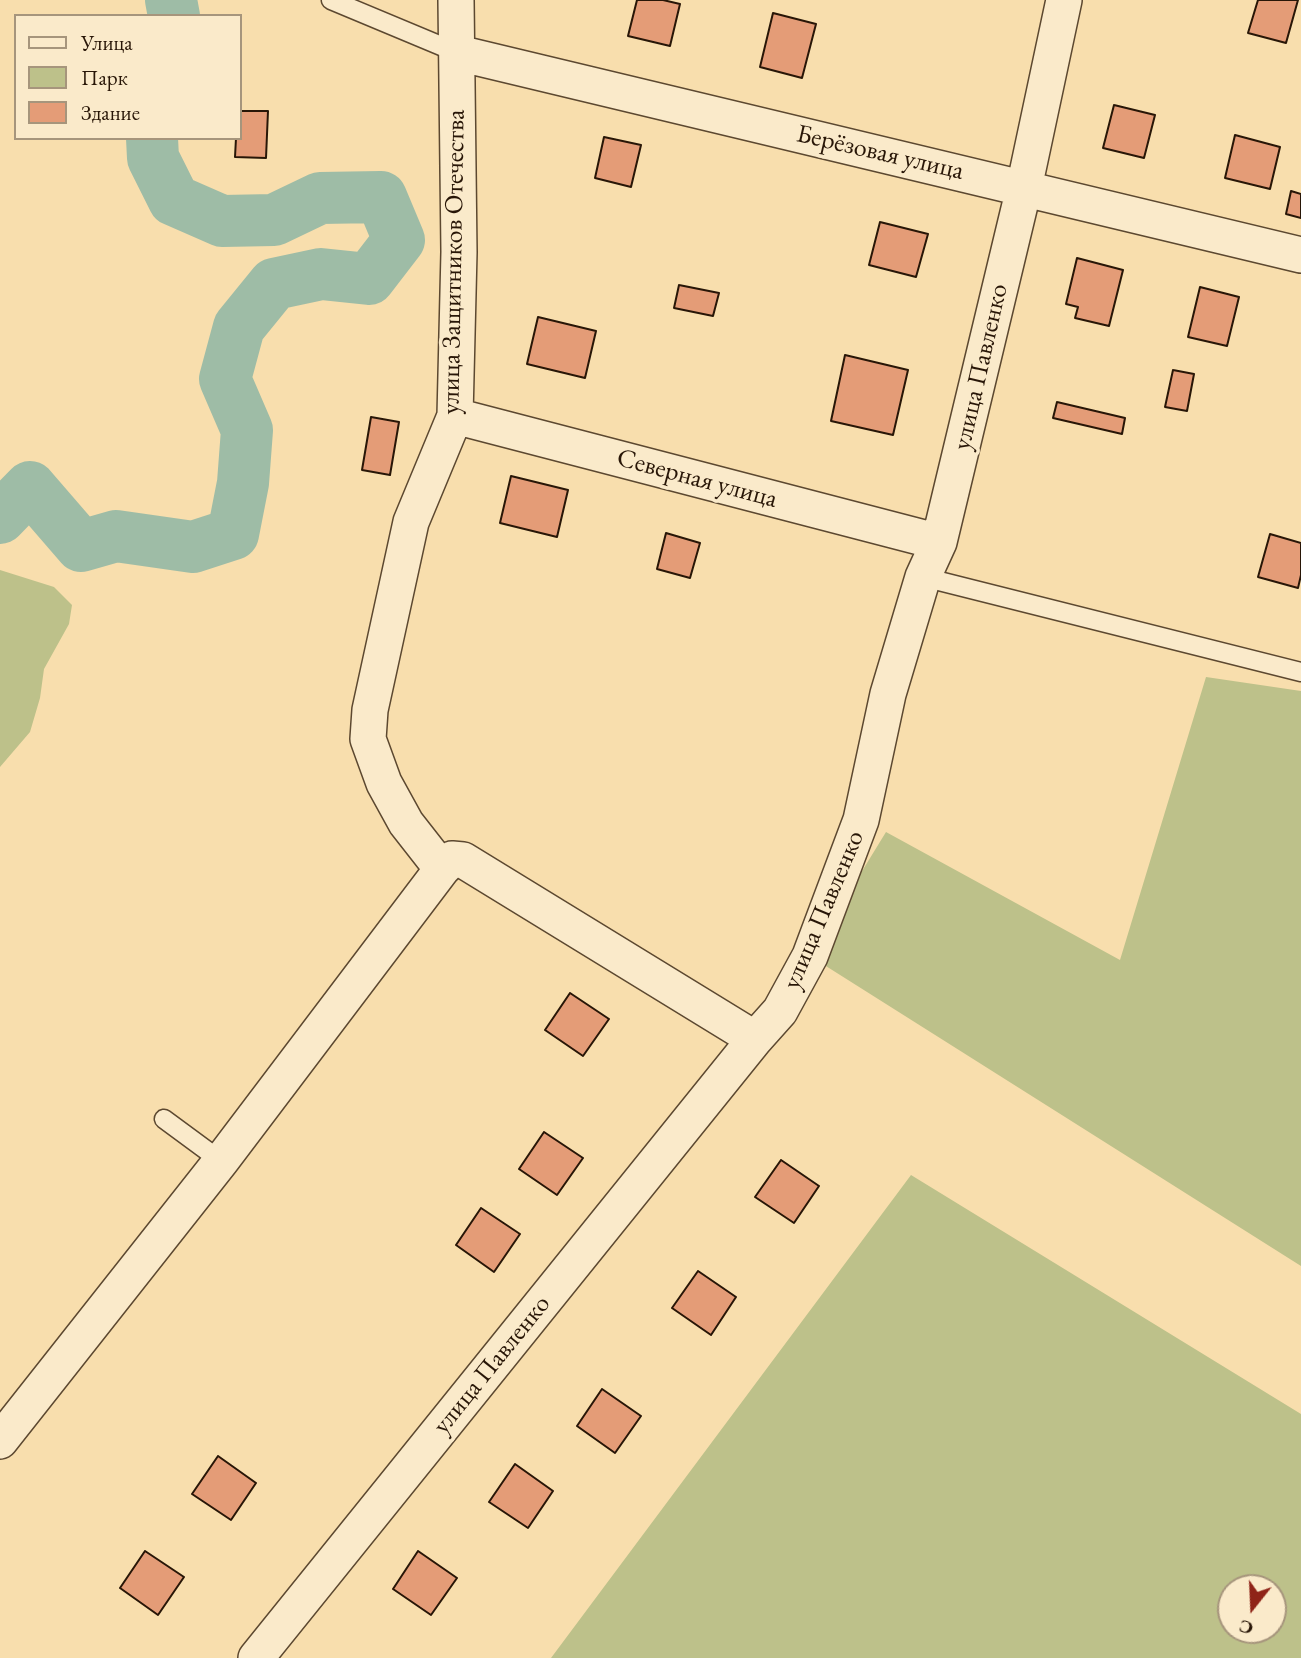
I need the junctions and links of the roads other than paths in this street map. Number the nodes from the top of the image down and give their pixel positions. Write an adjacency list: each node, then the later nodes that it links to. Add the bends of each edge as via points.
1 (331, 0): 4 (lane)
2 (456, 0): 4 (street, улица Защитников Отечества)
3 (1064, 0): 5 (street, улица Павленко)
4 (458, 53): 5 (street, Берёзовая улица); 7 (street, улица Защитников Отечества)
5 (1024, 188): 6 (street, Берёзовая улица); 8 (street, улица Павленко)
6 (1301, 256)
7 (455, 416): 8 (street, Северная улица); 11 (street, улица Защитников Отечества, via 411,522 370,710 368,739 401,813)
8 (939, 542): 9 (street, улица Павленко)
9 (923, 577): 10 (lane); 12 (street, улица Павленко, via 888,694 861,820 810,956 780,1011)
10 (1301, 672)
11 (442, 869): 12 (street, via 452,859 463,860); 14 (street)
12 (755, 1039): 16 (street, улица Павленко)
13 (163, 1119): 14 (lane)
14 (221, 1161): 15 (street)
15 (0, 1441)
16 (256, 1658)

